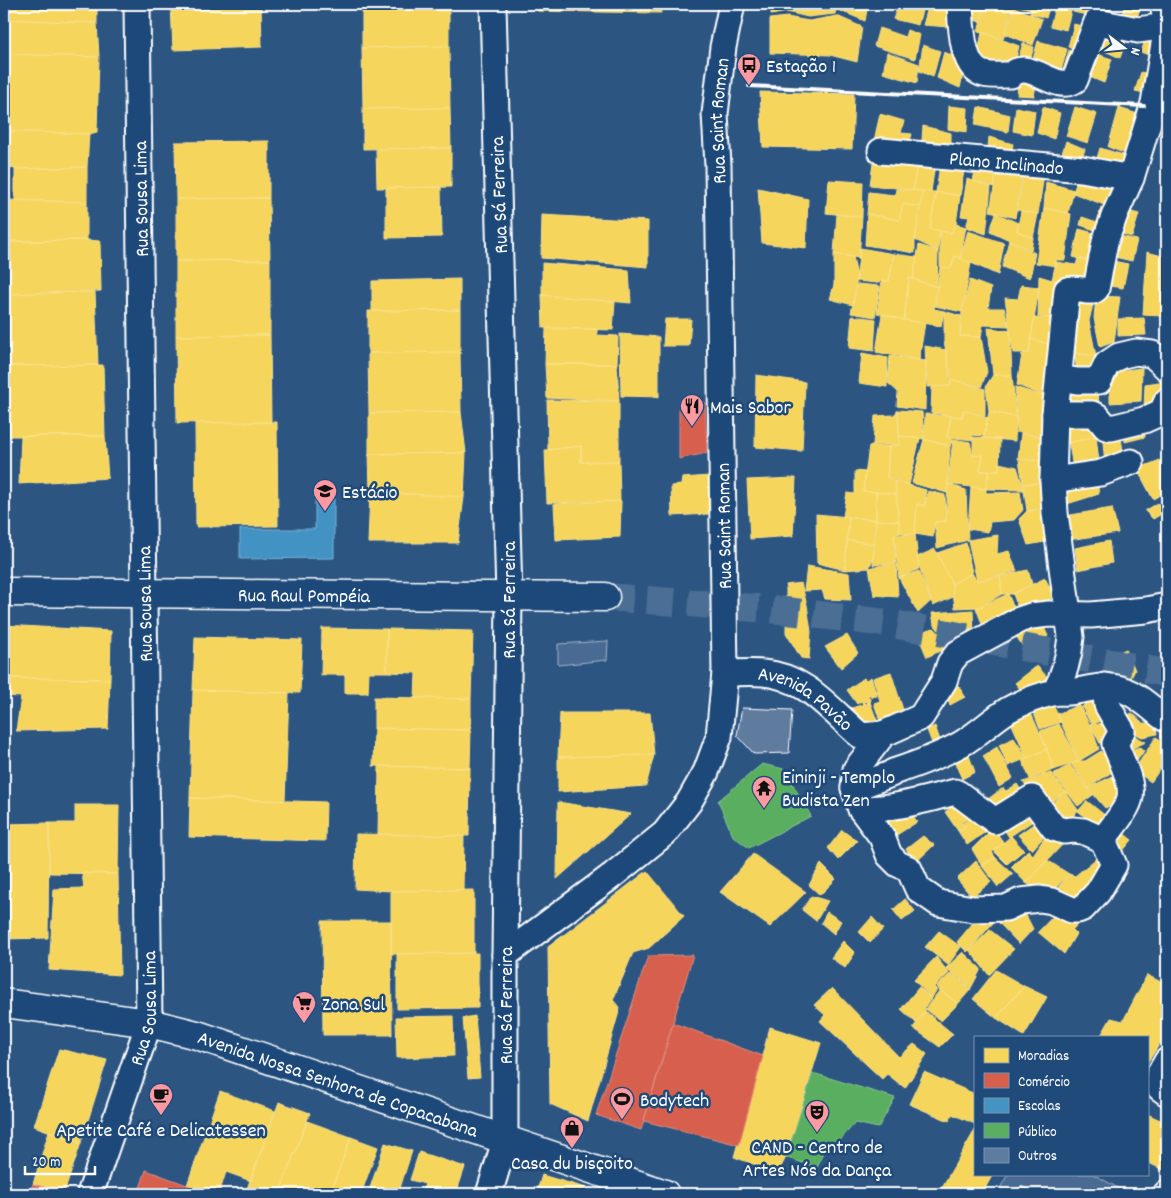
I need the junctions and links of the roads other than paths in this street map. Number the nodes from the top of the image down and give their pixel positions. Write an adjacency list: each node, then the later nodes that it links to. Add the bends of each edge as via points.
1 (137, 4): 16 (street, Rua Sousa Lima)
2 (493, 4): 17 (street, Rua Sá Ferreira)
3 (732, 4): 21 (street, Rua Saint Roman, via 715,114)
4 (960, 4): 6 (street, via 966,54 978,72 1011,75 1023,69 1070,84 1075,80 1097,22 1138,30)
5 (1163, 4): 6 (street)
6 (1167, 26): 8 (street, via 1154,102)
7 (881, 151): 8 (street, Plano Inclinado, via 1082,169)
8 (1131, 178): 10 (street, via 1105,242 1096,289 1089,292 1074,288 1067,290)
9 (1167, 368): 10 (street, via 1152,354 1136,352 1119,356 1107,364 1099,381)
10 (1059, 378): 12 (street)
11 (1167, 401): 12 (street, via 1162,412 1111,428 1092,414)
12 (1055, 414): 14 (street)
13 (1131, 462): 14 (street, via 1101,473)
14 (1054, 480): 20 (street, via 1055,513)
15 (4, 592): 16 (main road, Rua Raul Pompéia)
16 (144, 594): 17 (main road, Rua Raul Pompéia); 30 (street, Rua Sousa Lima)
17 (509, 596): 18 (main road, Rua Raul Pompéia); 28 (street, Rua Sá Ferreira)
18 (605, 597)
19 (1167, 606): 20 (street, Avenida Pavão, via 1091,615)
20 (1069, 614): 23 (street, via 1070,649); 25 (street, Avenida Pavão, via 1031,616 1019,620 958,652 921,717)
21 (725, 673): 25 (street, Avenida Pavão, via 764,673 782,677 804,686 861,736); 28 (street, Rua Saint Roman, via 719,737 706,772 689,802 665,833 613,876)
22 (1105, 686): 23 (street); 24 (street, via 1126,690); 27 (street, via 1107,705 1122,731 1115,744 1129,782 1130,796)
23 (1055, 692): 26 (street, via 1007,710 961,744)
24 (1164, 718)
25 (883, 734): 26 (street, via 856,769)
26 (858, 798): 27 (street, via 877,808 955,792 995,820 1032,798 1054,828 1083,831); 27 (street, via 889,855 909,869 918,889 938,903 963,908 1006,908 1020,901 1040,899 1072,910 1083,908 1098,892 1114,865)
27 (1103, 840)
28 (505, 955): 33 (street, Rua Sá Ferreira)
29 (4, 1003): 30 (main road, Avenida Nossa Senhora de Copacabana)
30 (149, 1023): 33 (main road, Avenida Nossa Senhora de Copacabana, via 197,1035); 34 (street, Rua Sousa Lima)
31 (1167, 1061): 32 (street, via 1159,1075 1160,1088)
32 (1167, 1093)
33 (505, 1141): 35 (street, Rua Sá Ferreira); 36 (main road, Avenida Nossa Senhora de Copacabana)
34 (90, 1194)
35 (489, 1194)
36 (664, 1194)

